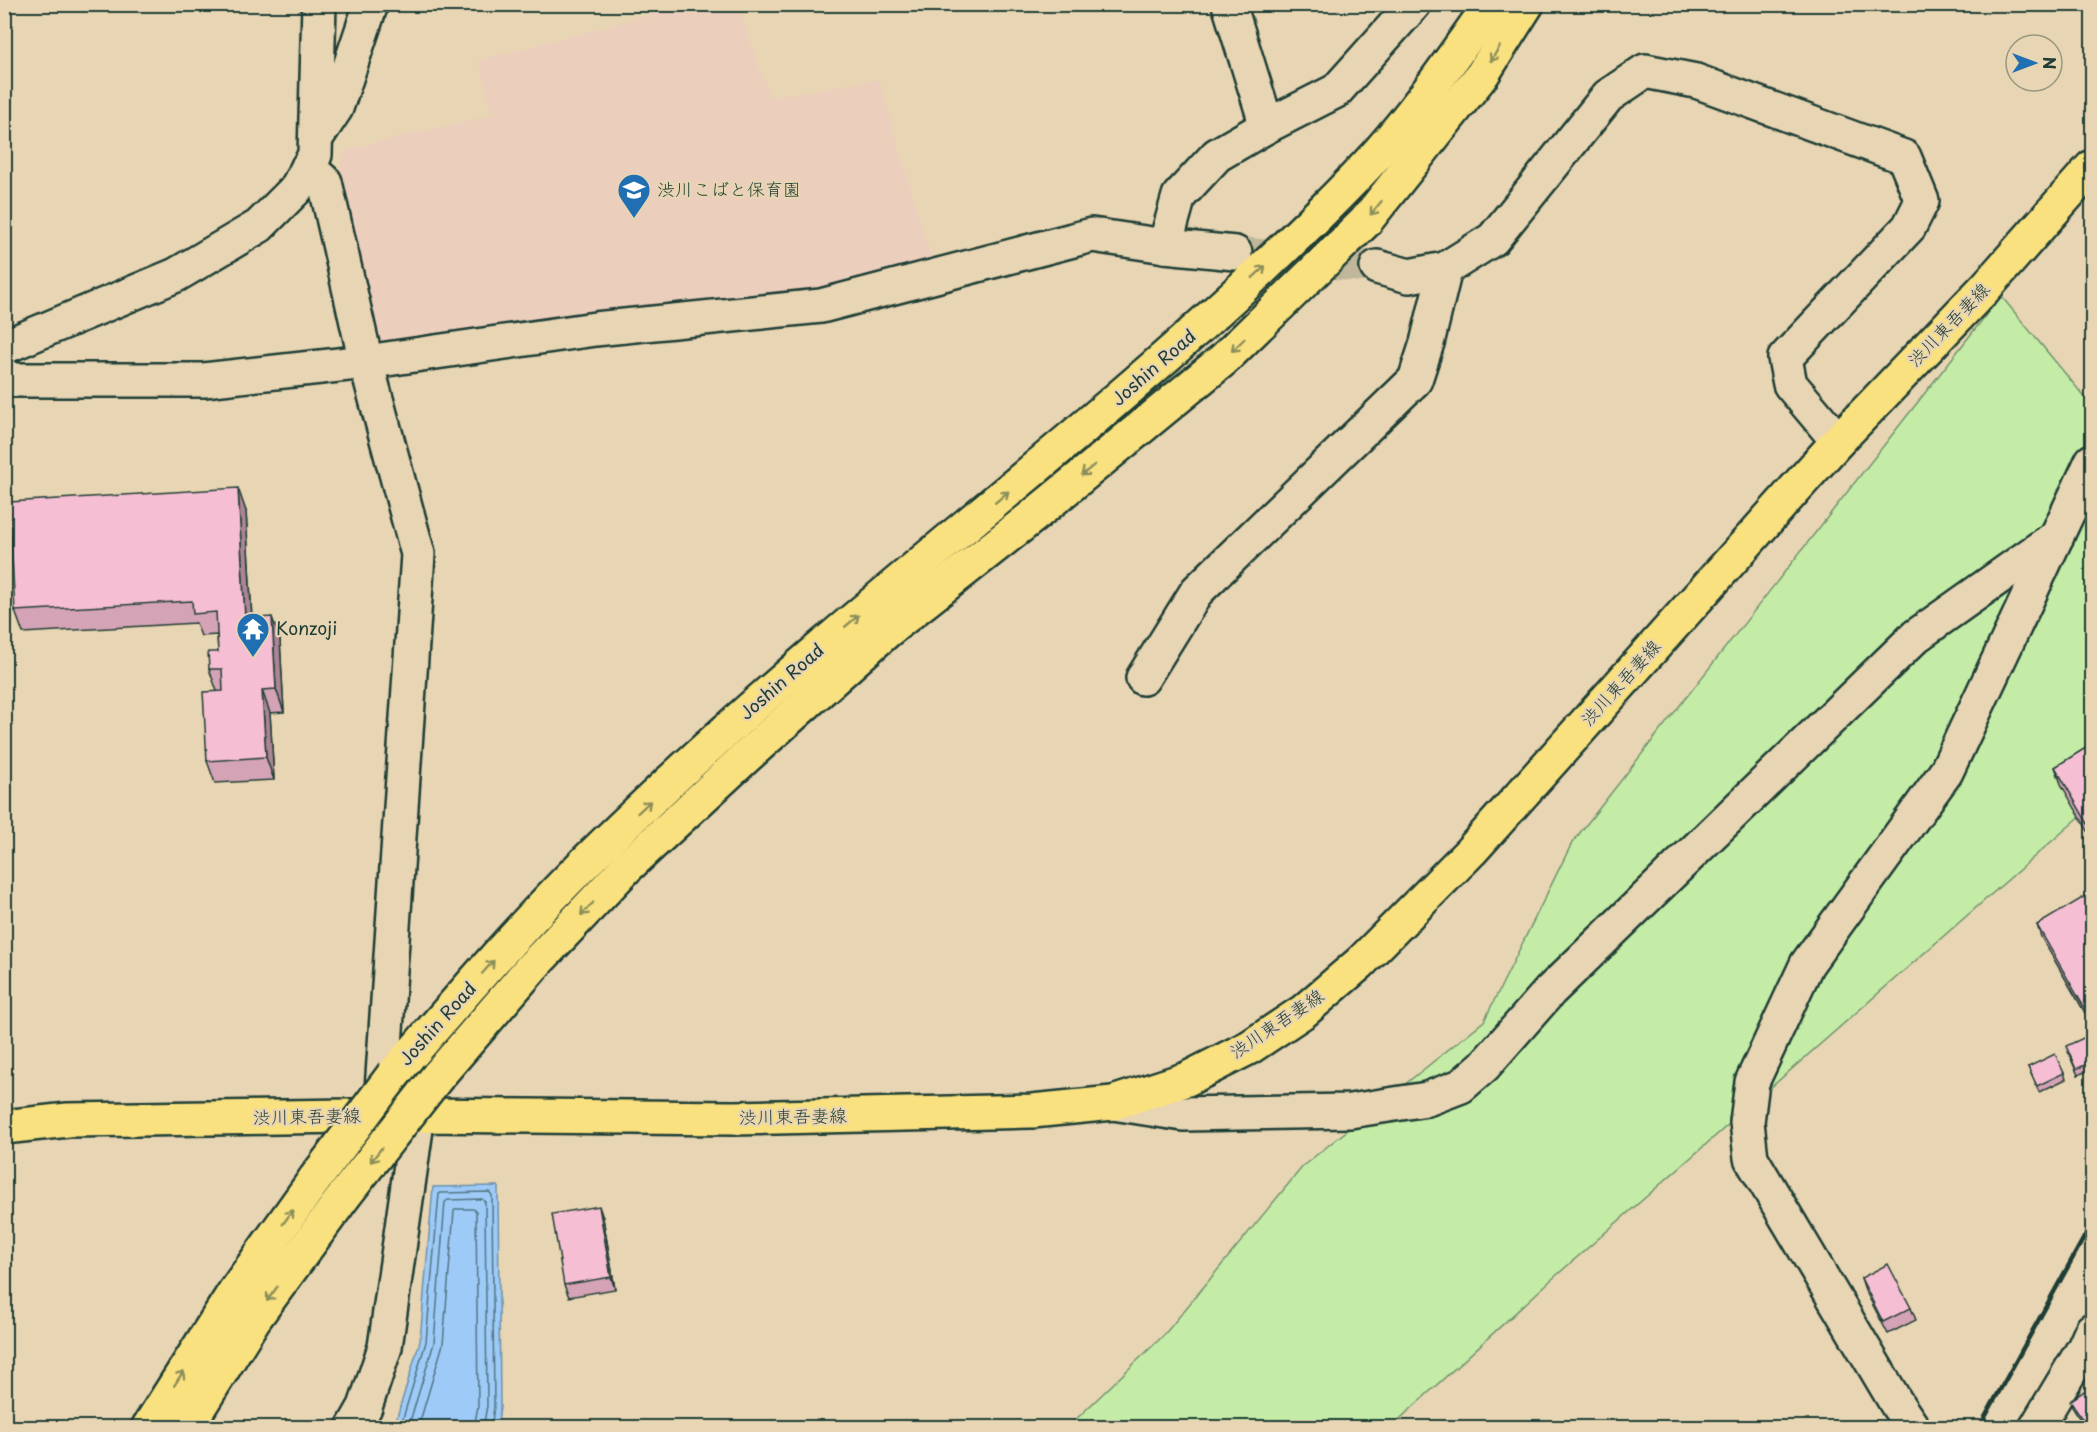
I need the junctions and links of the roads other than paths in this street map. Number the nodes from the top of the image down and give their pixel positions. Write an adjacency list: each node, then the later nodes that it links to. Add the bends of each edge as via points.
1 (319, 4): 8 (street)
2 (371, 4): 8 (street, via 336,108)
3 (1229, 4): 7 (street)
4 (1414, 4): 7 (street, via 1336,91)
5 (1491, 4): 26 (main road, Joshin Road, one-way to 5, bridge, via 235,1291 315,1179 394,1074 526,925 601,847 703,752 825,644 1108,409 1308,226 1381,150)
6 (1527, 4): 27 (main road, Joshin Road, one-way to 27, bridge, via 1482,75 1365,222 1222,360 1032,517 887,630 627,867 438,1076 254,1319)
7 (1267, 126): 10 (street, via 1217,155 1179,196)
8 (312, 153): 14 (street, via 296,189 259,226 176,275); 15 (street, via 325,182)
9 (2092, 167): 17 (main road, 渋川東吾妻線, via 1985,288)
10 (1165, 246): 11 (street); 15 (street, via 1092,236 821,306 595,329)
11 (1235, 253)
12 (1377, 267): 13 (street, via 1409,276)
13 (1445, 269): 17 (street, via 1493,239 1608,96 1646,71 1696,81 1904,156 1922,201 1909,227 1785,358 1790,384); 20 (street, via 1415,380 1197,591)
14 (4, 348)
15 (366, 362): 16 (street, via 204,380 13,380); 23 (street, via 418,554)
16 (4, 375)
17 (1838, 441): 21 (main road, 渋川東吾妻線, via 1471,851 1359,963 1304,1011 1250,1047 1187,1079)
18 (2092, 461): 19 (street)
19 (2057, 536): 21 (street, via 1916,636 1550,991 1484,1066 1461,1086 1427,1099 1350,1111 1183,1114); 29 (street, via 1946,772 1807,964 1752,1082 1747,1122 1751,1158)
20 (1143, 678)
21 (1113, 1103): 22 (main road, 渋川東吾妻線, via 1032,1112 746,1118)
22 (418, 1115): 23 (main road, 渋川東吾妻線); 28 (street, via 385,1347 365,1407)
23 (380, 1116): 24 (main road, 渋川東吾妻線, via 68,1120)
24 (4, 1127)
25 (2090, 1345): 30 (street)
26 (148, 1428)
27 (186, 1428)
28 (353, 1428)
29 (1913, 1428)
30 (2036, 1428)

